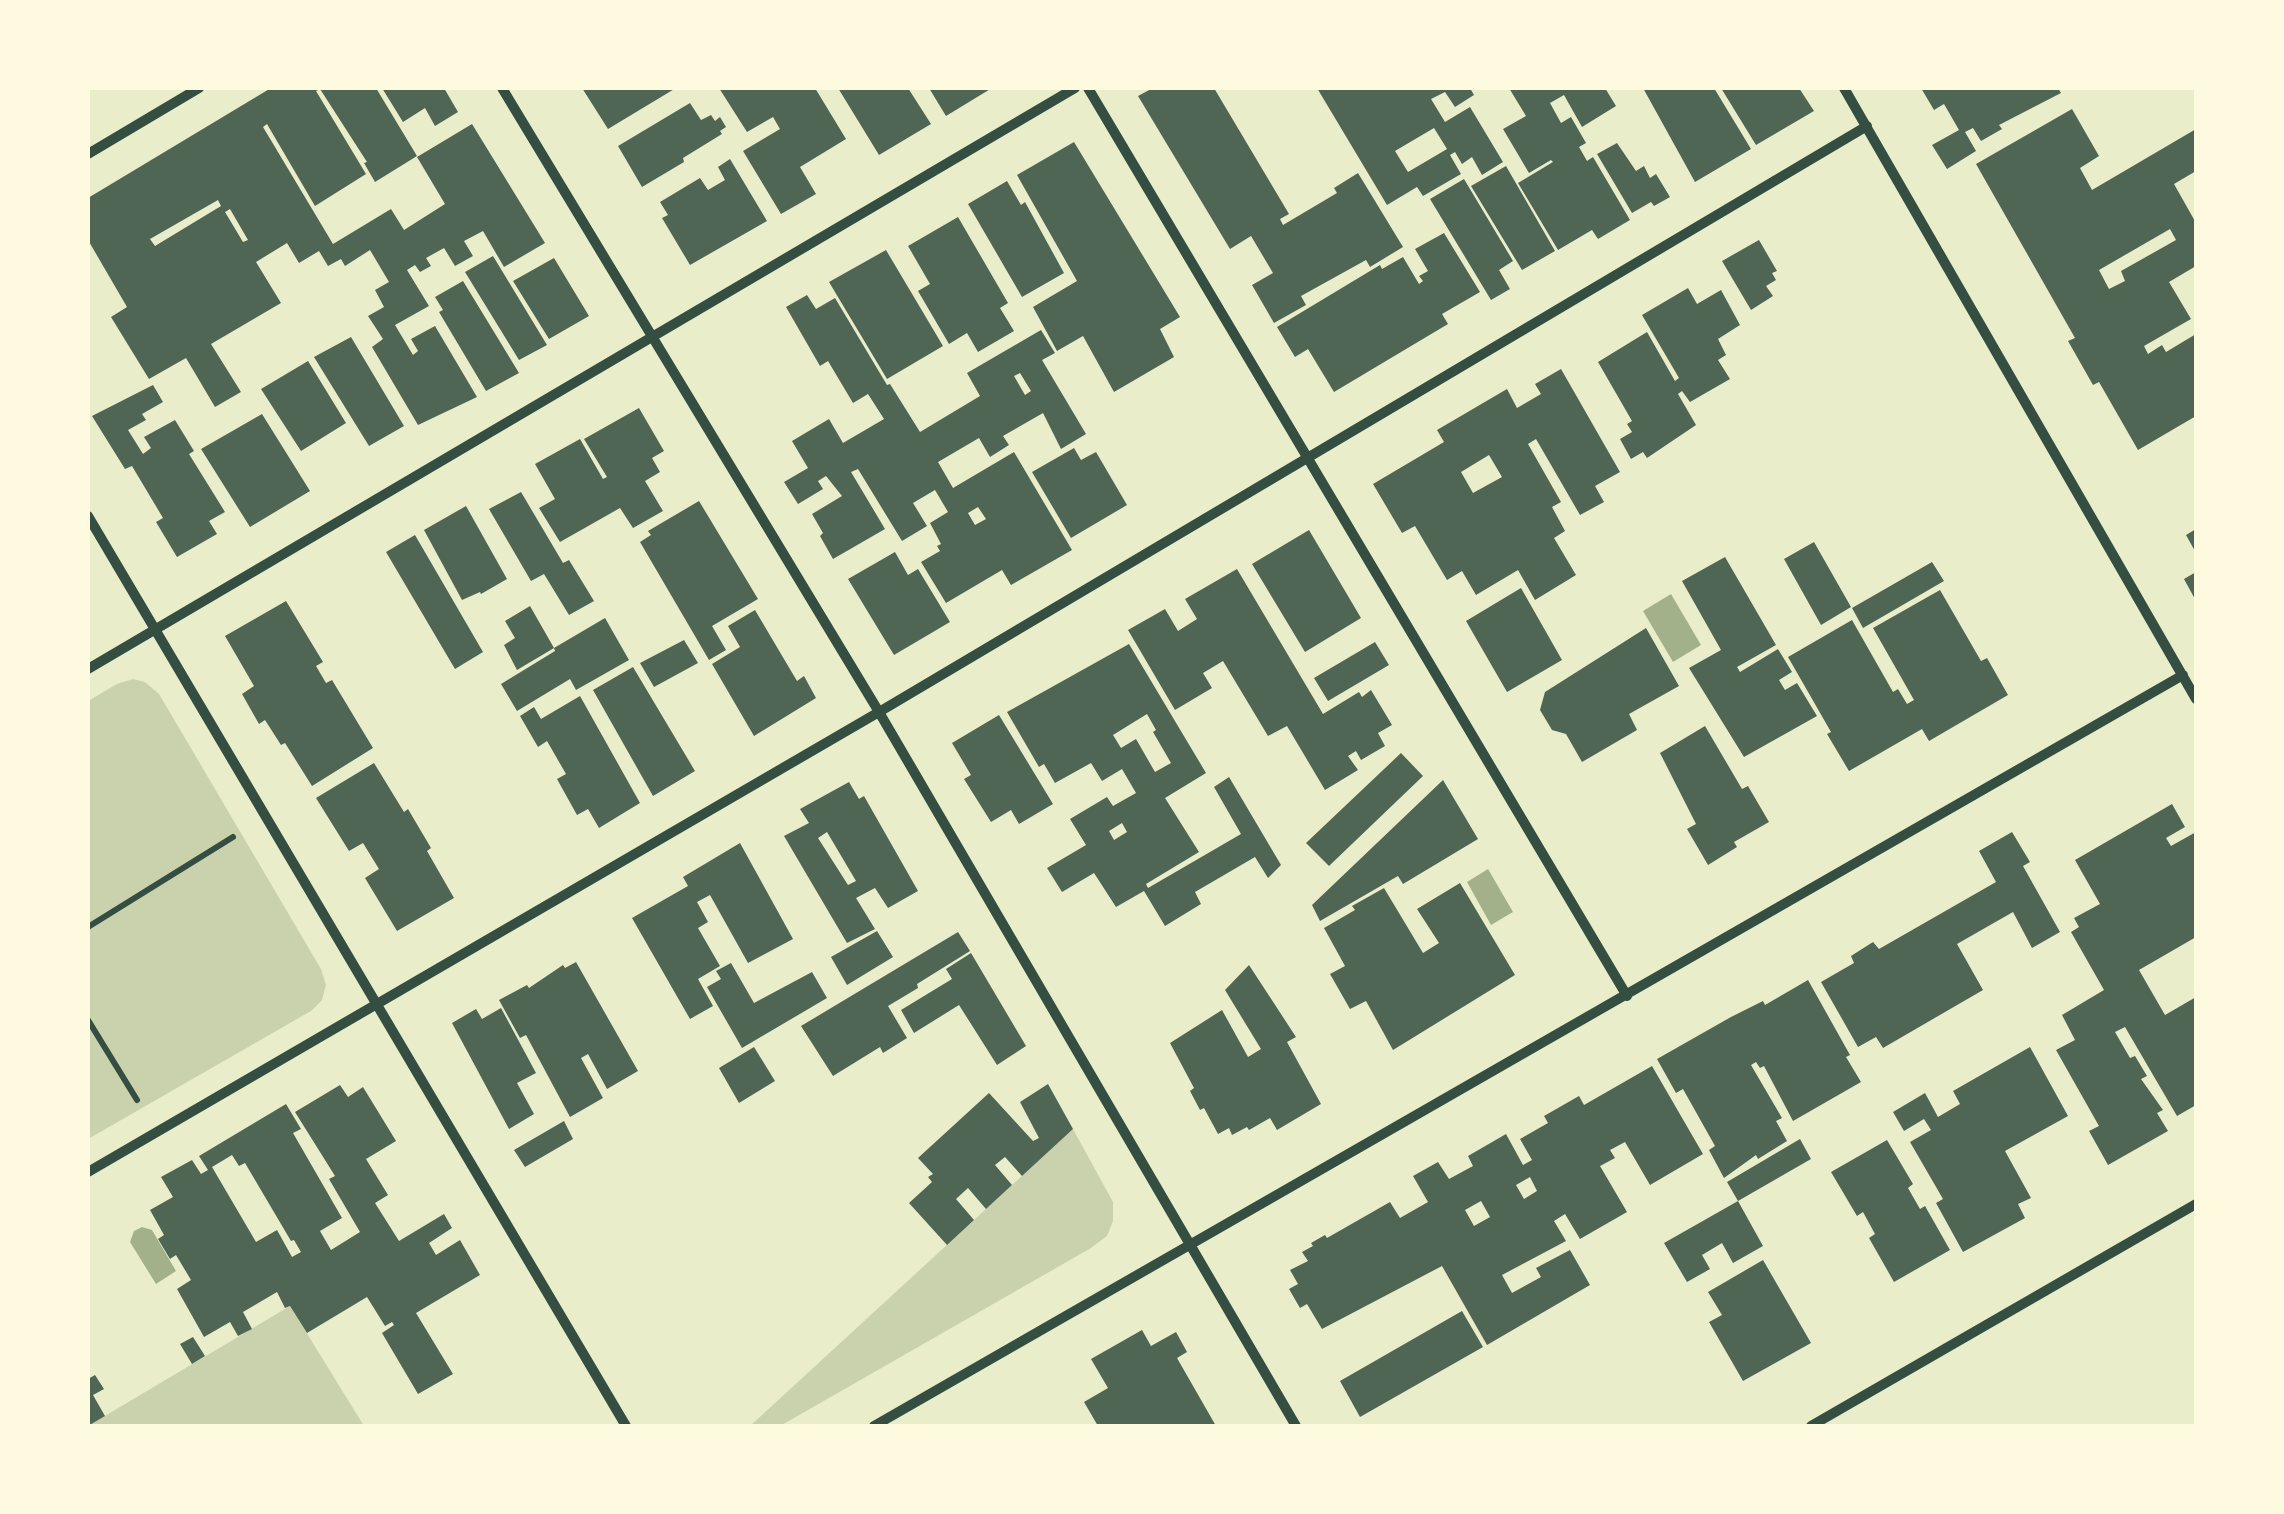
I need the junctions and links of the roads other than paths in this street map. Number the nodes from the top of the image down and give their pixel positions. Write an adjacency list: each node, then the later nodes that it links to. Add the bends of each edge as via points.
1 (198, 88): 7 (street)
2 (502, 88): 8 (street)
3 (1075, 88): 8 (street)
4 (1088, 88): 9 (street)
5 (1844, 88): 6 (street)
6 (1866, 126): 9 (street); 13 (street)
7 (88, 154)
8 (653, 338): 11 (street); 15 (street)
9 (1310, 456): 15 (street); 16 (street)
10 (88, 516): 11 (street)
11 (156, 629): 12 (street); 17 (street)
12 (88, 669)
13 (2183, 675): 14 (street); 16 (street)
14 (2196, 699)
15 (879, 712): 17 (street); 20 (street)
16 (1627, 996): 20 (street)
17 (377, 1005): 18 (street); 21 (street)
18 (88, 1172)
19 (2196, 1204): 24 (street)
20 (1192, 1244): 22 (street); 23 (street)
21 (626, 1426)
22 (874, 1426)
23 (1296, 1426)
24 (1811, 1426)

